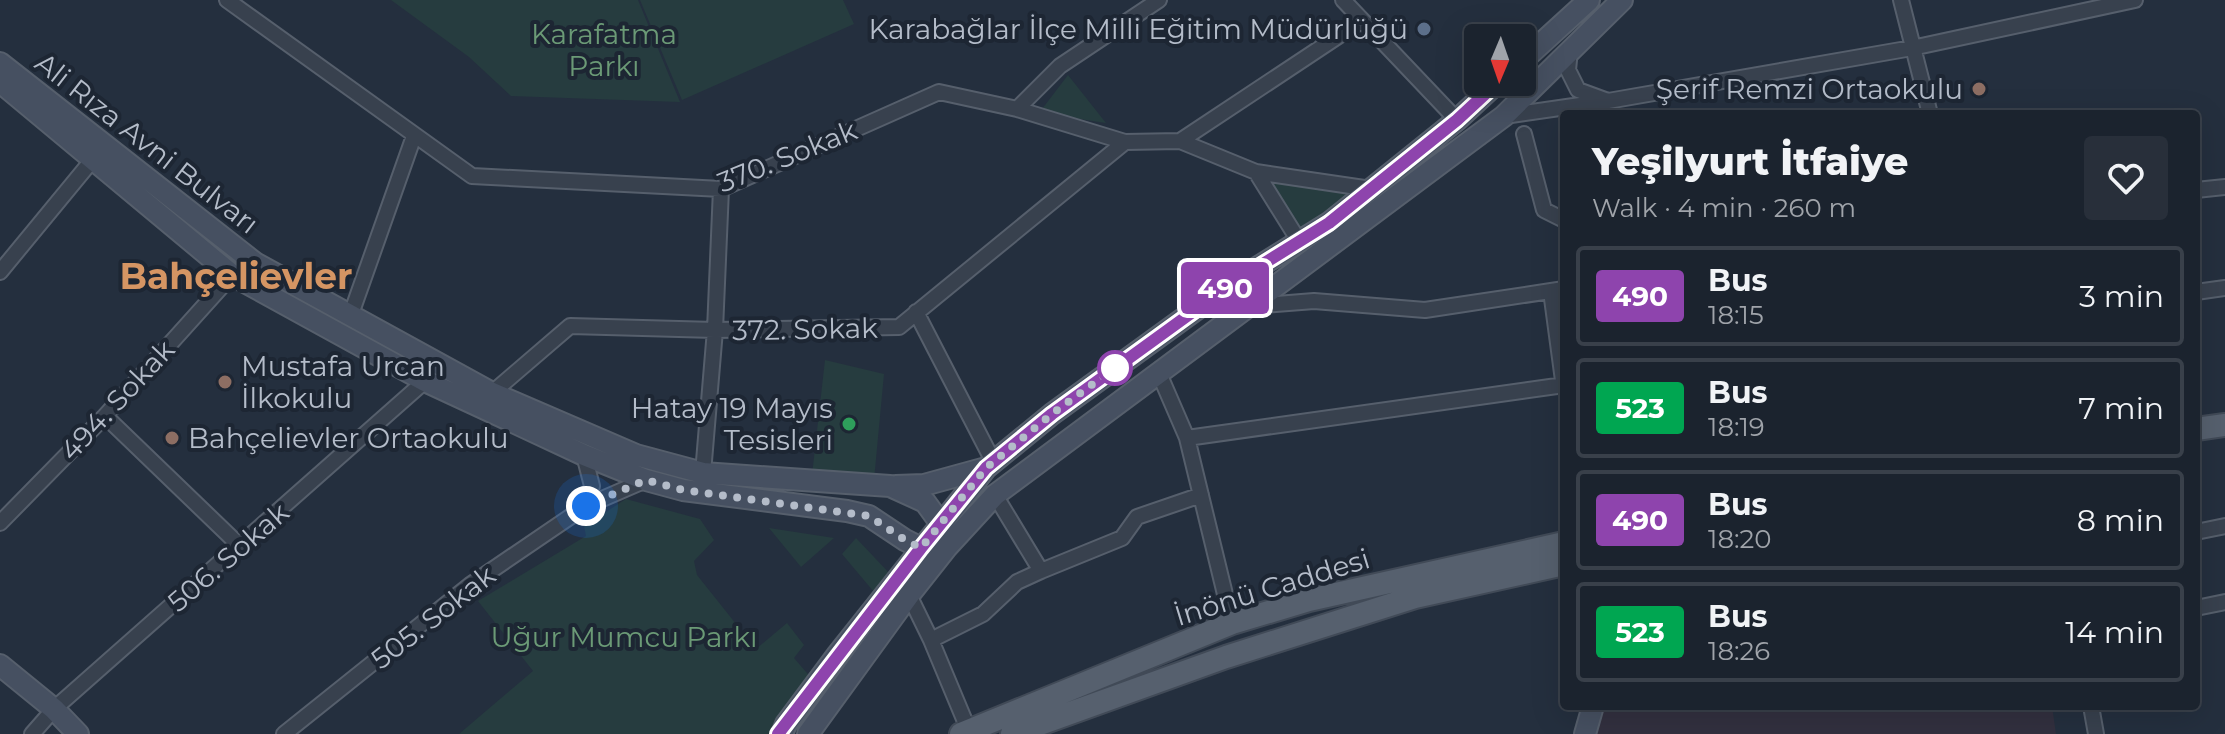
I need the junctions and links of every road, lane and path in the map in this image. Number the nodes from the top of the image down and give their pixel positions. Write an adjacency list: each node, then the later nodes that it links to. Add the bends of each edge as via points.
1 (227, 0): 22 (street, 370. Sokak)
2 (1159, 0): 17 (street, via 1060,66)
3 (1343, 0): 9 (street)
4 (1589, 0): 10 (main road)
5 (1622, 0): 12 (main road)
6 (1901, 0): 11 (street)
7 (2135, 0): 8 (street)
8 (2099, 4): 11 (street)
9 (1361, 21): 20 (street); 23 (street)
10 (1536, 48)
11 (1912, 48): 16 (street); 18 (street)
12 (1570, 50): 16 (street, via 1568,70 1578,90); 19 (main road)
13 (0, 63): 40 (main road, Ali Rıza Avni Bulvarı, via 255,263)
14 (0, 82): 25 (main road, Ali Rıza Avni Bulvarı)
15 (1483, 96): 20 (main road)
16 (1608, 101): 19 (street)
17 (1017, 109): 24 (street, 370. Sokak); 28 (street, 370. Sokak, via 939,92)
18 (1929, 110)
19 (1504, 116): 38 (main road)
20 (1457, 120): 29 (main road)
21 (1524, 134): 31 (street, via 1544,210)
22 (414, 136): 28 (street, 370. Sokak, via 472,176); 40 (street)
23 (1180, 141): 24 (street, 370. Sokak); 26 (street, 370. Sokak)
24 (1125, 142): 39 (street, 372. Sokak)
25 (94, 158): 33 (street); 34 (main road, Ali Rıza Avni Bulvarı)
26 (1256, 172): 29 (street, 370. Sokak); 32 (street)
27 (2225, 187): 30 (street)
28 (721, 189): 41 (street)
29 (1371, 189): 32 (main road)
30 (2200, 190)
31 (1560, 218)
32 (1299, 241): 52 (main road, via 1076,396)
33 (0, 272)
34 (232, 275): 44 (main road, Ali Rıza Avni Bulvarı); 47 (street, 494. Sokak)
35 (2225, 288): 37 (street)
36 (1557, 290): 38 (street, via 1425,310 1314,301); 42 (street)
37 (2200, 291)
38 (1251, 306): 43 (main road)
39 (916, 312): 41 (street, 372. Sokak, via 899,327); 52 (street)
40 (350, 317): 46 (main road, Ali Rıza Avni Bulvarı)
41 (715, 330): 46 (street, 372. Sokak, via 570,326); 53 (street)
42 (1560, 331)
43 (1158, 371): 50 (street); 56 (main road)
44 (425, 381): 51 (main road, Ali Rıza Avni Bulvarı); 65 (street, 506. Sokak)
45 (1560, 387): 50 (street)
46 (492, 393): 53 (main road, Ali Rıza Avni Bulvarı, via 636,455)
47 (105, 416): 59 (street, 494. Sokak); 65 (street)
48 (2225, 425): 49 (main road)
49 (2200, 428)
50 (1187, 438): 57 (street)
51 (584, 455): 54 (main road, Ali Rıza Avni Bulvarı); 58 (street, via 592,486)
52 (990, 466): 55 (main road, via 924,485); 60 (main road)
53 (703, 473): 55 (main road, Ali Rıza Avni Bulvarı)
54 (646, 480): 58 (street, 505. Sokak); 63 (main road, Ali Rıza Avni Bulvarı, via 869,516)
55 (890, 486): 60 (main road, Ali Rıza Avni Bulvarı, via 925,502)
56 (995, 495): 66 (main road); 68 (street)
57 (1201, 495): 68 (street, via 1137,517 1122,538); 72 (street)
58 (586, 506): 82 (street, 505. Sokak, via 470,585)
59 (0, 523)
60 (941, 524): 63 (main road); 66 (main road)
61 (2225, 526): 62 (street)
62 (2200, 531)
63 (913, 544): 66 (main road); 83 (main road, via 905,569)
64 (1560, 544): 72 (main road, İnönü Caddesi, via 1309,600)
65 (240, 546): 75 (street, 506. Sokak)
66 (947, 547): 69 (main road)
67 (1560, 566): 84 (main road, İnönü Caddesi, via 1415,597 1226,657)
68 (1041, 571): 73 (street, via 1017,582 983,614)
69 (909, 595): 73 (street); 78 (main road)
70 (2225, 602): 71 (street)
71 (2200, 607)
72 (1232, 623): 79 (main road, İnönü Caddesi)
73 (931, 640): 79 (street)
74 (0, 665): 75 (main road)
75 (54, 709): 80 (street, 506. Sokak); 81 (main road)
76 (1592, 710): 85 (main road)
77 (2092, 710): 86 (street)
78 (813, 729)
79 (965, 733)
80 (32, 734)
81 (78, 734)
82 (284, 734)
83 (782, 734)
84 (1012, 734)
85 (1585, 734)
86 (2096, 734)

